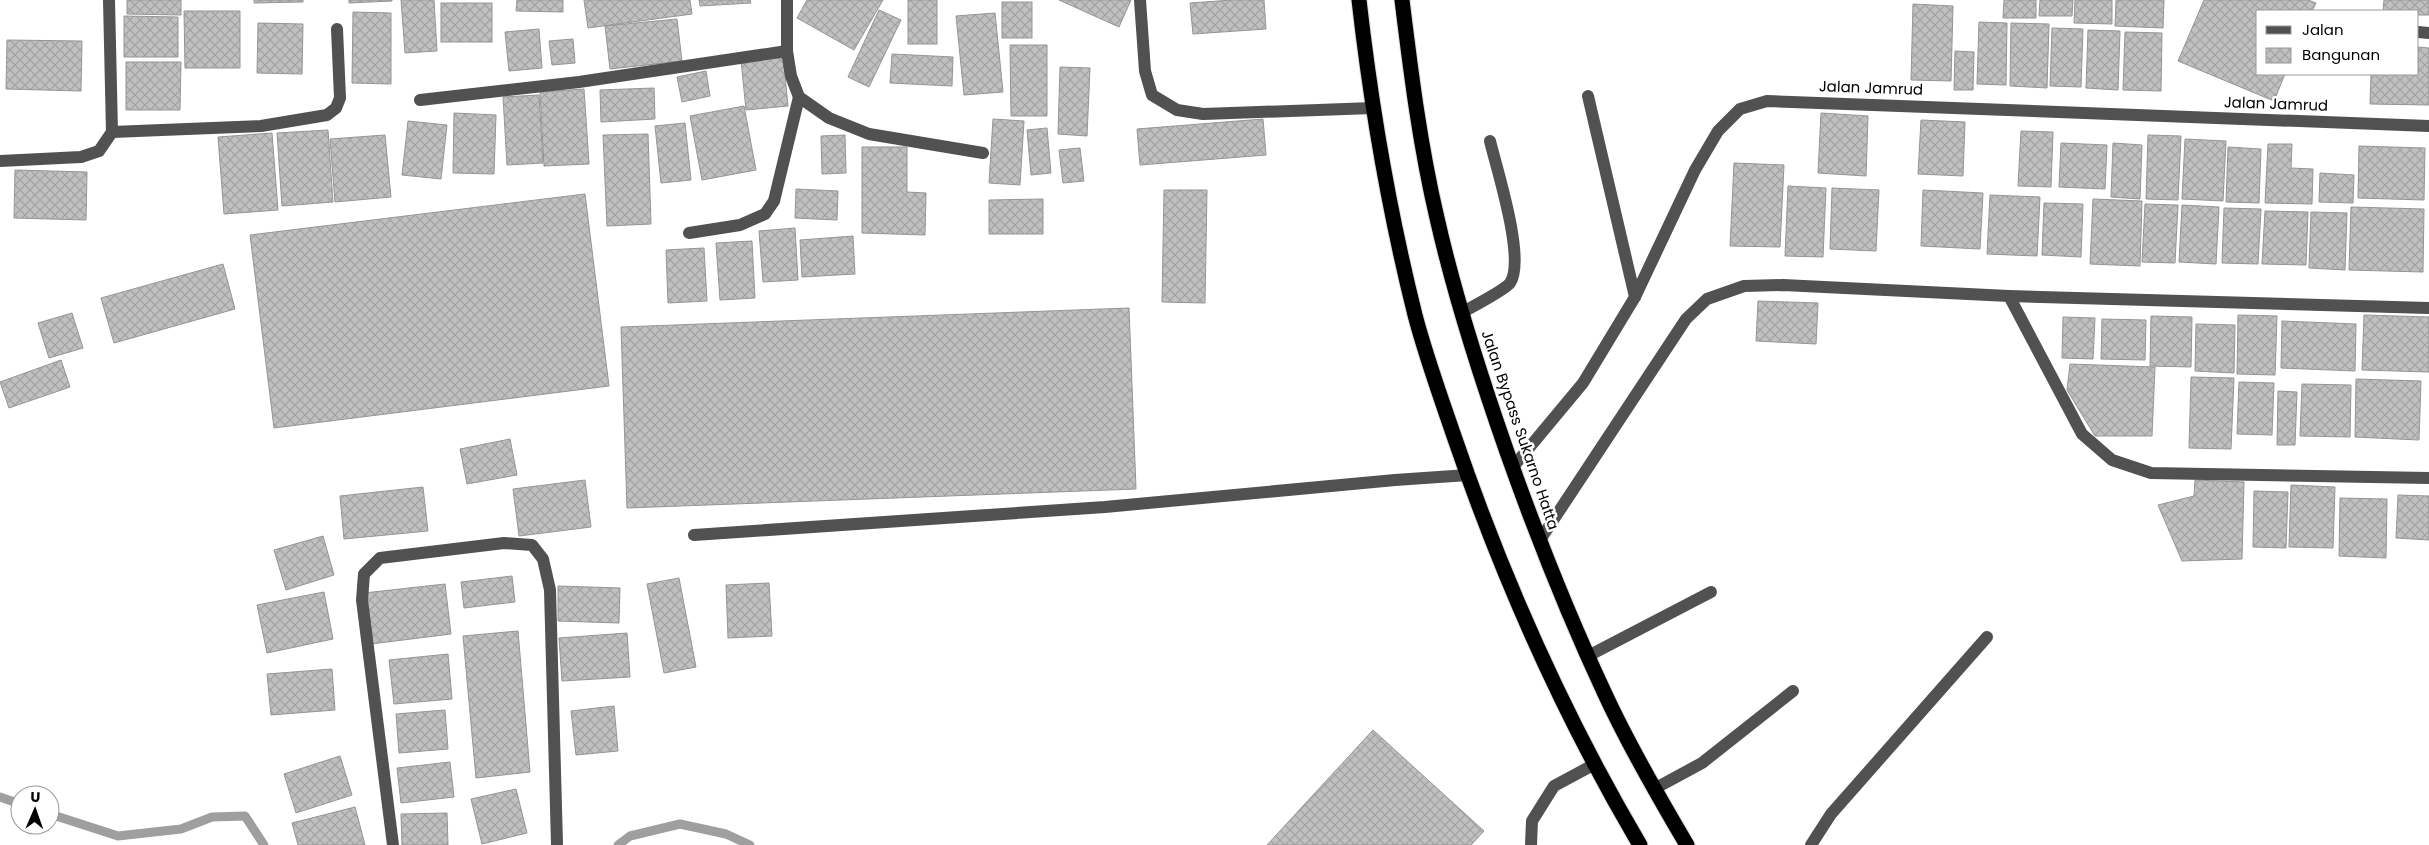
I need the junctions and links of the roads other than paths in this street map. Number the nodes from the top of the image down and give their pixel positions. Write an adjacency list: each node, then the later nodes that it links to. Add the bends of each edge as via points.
1 (109, 0): 13 (street)
2 (787, 0): 7 (street)
3 (1140, 0): 11 (street, via 1145,71 1152,95 1177,110 1203,114)
4 (1359, 0): 11 (highway)
5 (1402, 0): 21 (highway, Jalan Bypass Sukarno Hatta, via 1423,154)
6 (337, 30): 13 (street, via 340,98 336,108 327,115 261,126)
7 (787, 51): 9 (street); 10 (street, via 580,82)
8 (1588, 96): 19 (street)
9 (799, 97): 15 (street, via 829,118 869,134); 17 (street, via 774,201 764,214 740,225)
10 (420, 100)
11 (1372, 108): 23 (highway, via 1416,316)
12 (2429, 126): 19 (street, Jalan Jamrud, via 1767,101 1740,109 1718,131 1695,170)
13 (112, 132): 16 (street, via 99,151 81,157)
14 (1490, 141): 21 (street, via 1516,250 1514,271 1509,284)
15 (983, 153)
16 (0, 161)
17 (688, 232)
18 (2009, 296): 20 (street); 24 (street, via 2082,434 2112,460 2151,473); 26 (street, via 1782,285 1744,286 1707,299 1686,319)
19 (1635, 297): 22 (street, Jalan Jamrud, via 1583,383)
20 (2429, 308)
21 (1461, 313): 22 (highway, Jalan Bypass Sukarno Hatta)
22 (1513, 467): 26 (highway, Jalan Bypass Sukarno Hatta)
23 (1468, 475): 25 (street, via 1104,507); 31 (highway, via 1528,626)
24 (2429, 478)
25 (694, 535)
26 (1540, 540): 29 (highway, Jalan Bypass Sukarno Hatta)
27 (1711, 592): 29 (street)
28 (1987, 637): 38 (street, via 1831,814)
29 (1588, 656): 32 (highway, Jalan Bypass Sukarno Hatta)
30 (1793, 690): 32 (street, via 1702,762)
31 (1595, 764): 35 (street, via 1554,786 1532,821); 36 (highway)
32 (1654, 789): 37 (highway, Jalan Bypass Sukarno Hatta)
33 (557, 844): 34 (street, via 550,590 542,559 532,545 504,543 380,558 364,574 362,600)
34 (393, 845)
35 (1531, 845)
36 (1640, 845)
37 (1687, 845)
38 (1811, 845)

